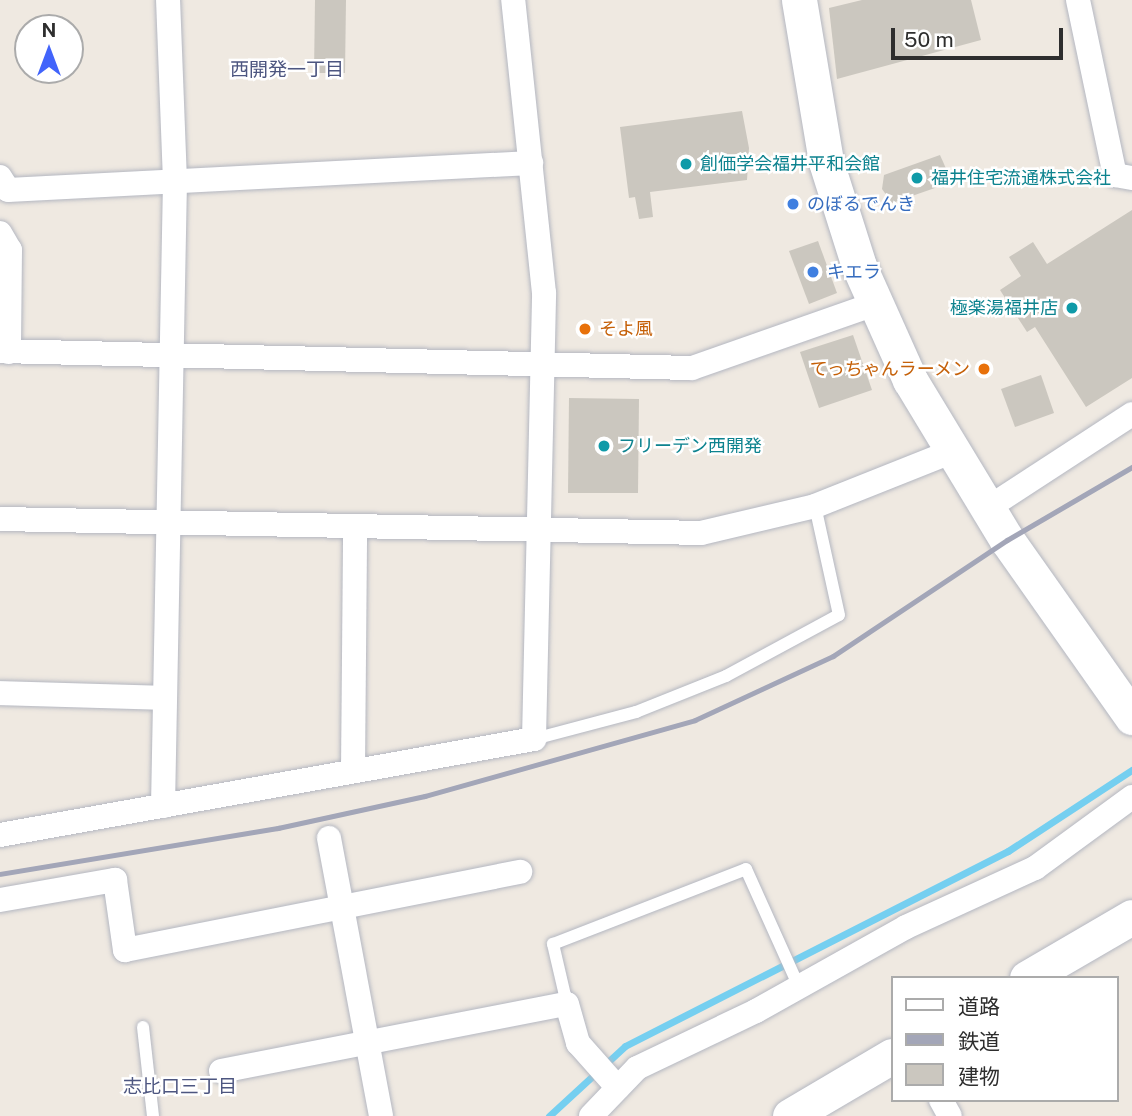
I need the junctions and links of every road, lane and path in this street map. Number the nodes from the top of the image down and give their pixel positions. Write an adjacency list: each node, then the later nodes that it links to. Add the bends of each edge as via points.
1 (168, 0): 8 (street)
2 (513, 0): 5 (street)
3 (799, 0): 10 (street, via 826,162)
4 (1078, 0): 7 (street, via 1115,175)
5 (531, 163): 8 (street); 13 (street, via 544,293)
6 (0, 177): 8 (street, via 8,190)
7 (1132, 178)
8 (175, 181): 12 (street)
9 (0, 233): 11 (street, via 10,250)
10 (875, 304): 13 (street, via 692,368); 15 (street, via 910,380)
11 (4, 351): 12 (street)
12 (173, 358): 13 (street); 19 (street)
13 (543, 367): 21 (street)
14 (1132, 414): 17 (street)
15 (951, 452): 16 (street); 17 (street)
16 (815, 506): 21 (street, via 701,533); 25 (lane, via 839,615 726,676 636,712)
17 (988, 508): 24 (street)
18 (0, 519): 19 (street)
19 (170, 523): 20 (street); 23 (street)
20 (355, 526): 21 (street); 26 (street)
21 (539, 532): 25 (street)
22 (0, 693): 23 (street)
23 (165, 698): 28 (street)
24 (1132, 717)
25 (534, 739): 26 (street)
26 (353, 771): 28 (street)
27 (1132, 797): 36 (street, via 1035,868 906,927)
28 (163, 806): 29 (street)
29 (0, 835)
30 (330, 838): 33 (street)
31 (520, 872): 33 (street)
32 (0, 900): 33 (street, via 115,880 125,950)
33 (342, 908): 39 (street)
34 (1132, 917): 35 (street)
35 (1030, 976)
36 (799, 987): 37 (lane, via 746,869 553,944); 42 (street, via 637,1068)
37 (566, 1004): 39 (street); 42 (street, via 578,1043)
38 (143, 1027): 43 (lane)
39 (368, 1046): 41 (street); 44 (street)
40 (890, 1057): 46 (street)
41 (221, 1070)
42 (618, 1088): 45 (street)
43 (153, 1116)
44 (381, 1116)
45 (591, 1116)
46 (790, 1116)

